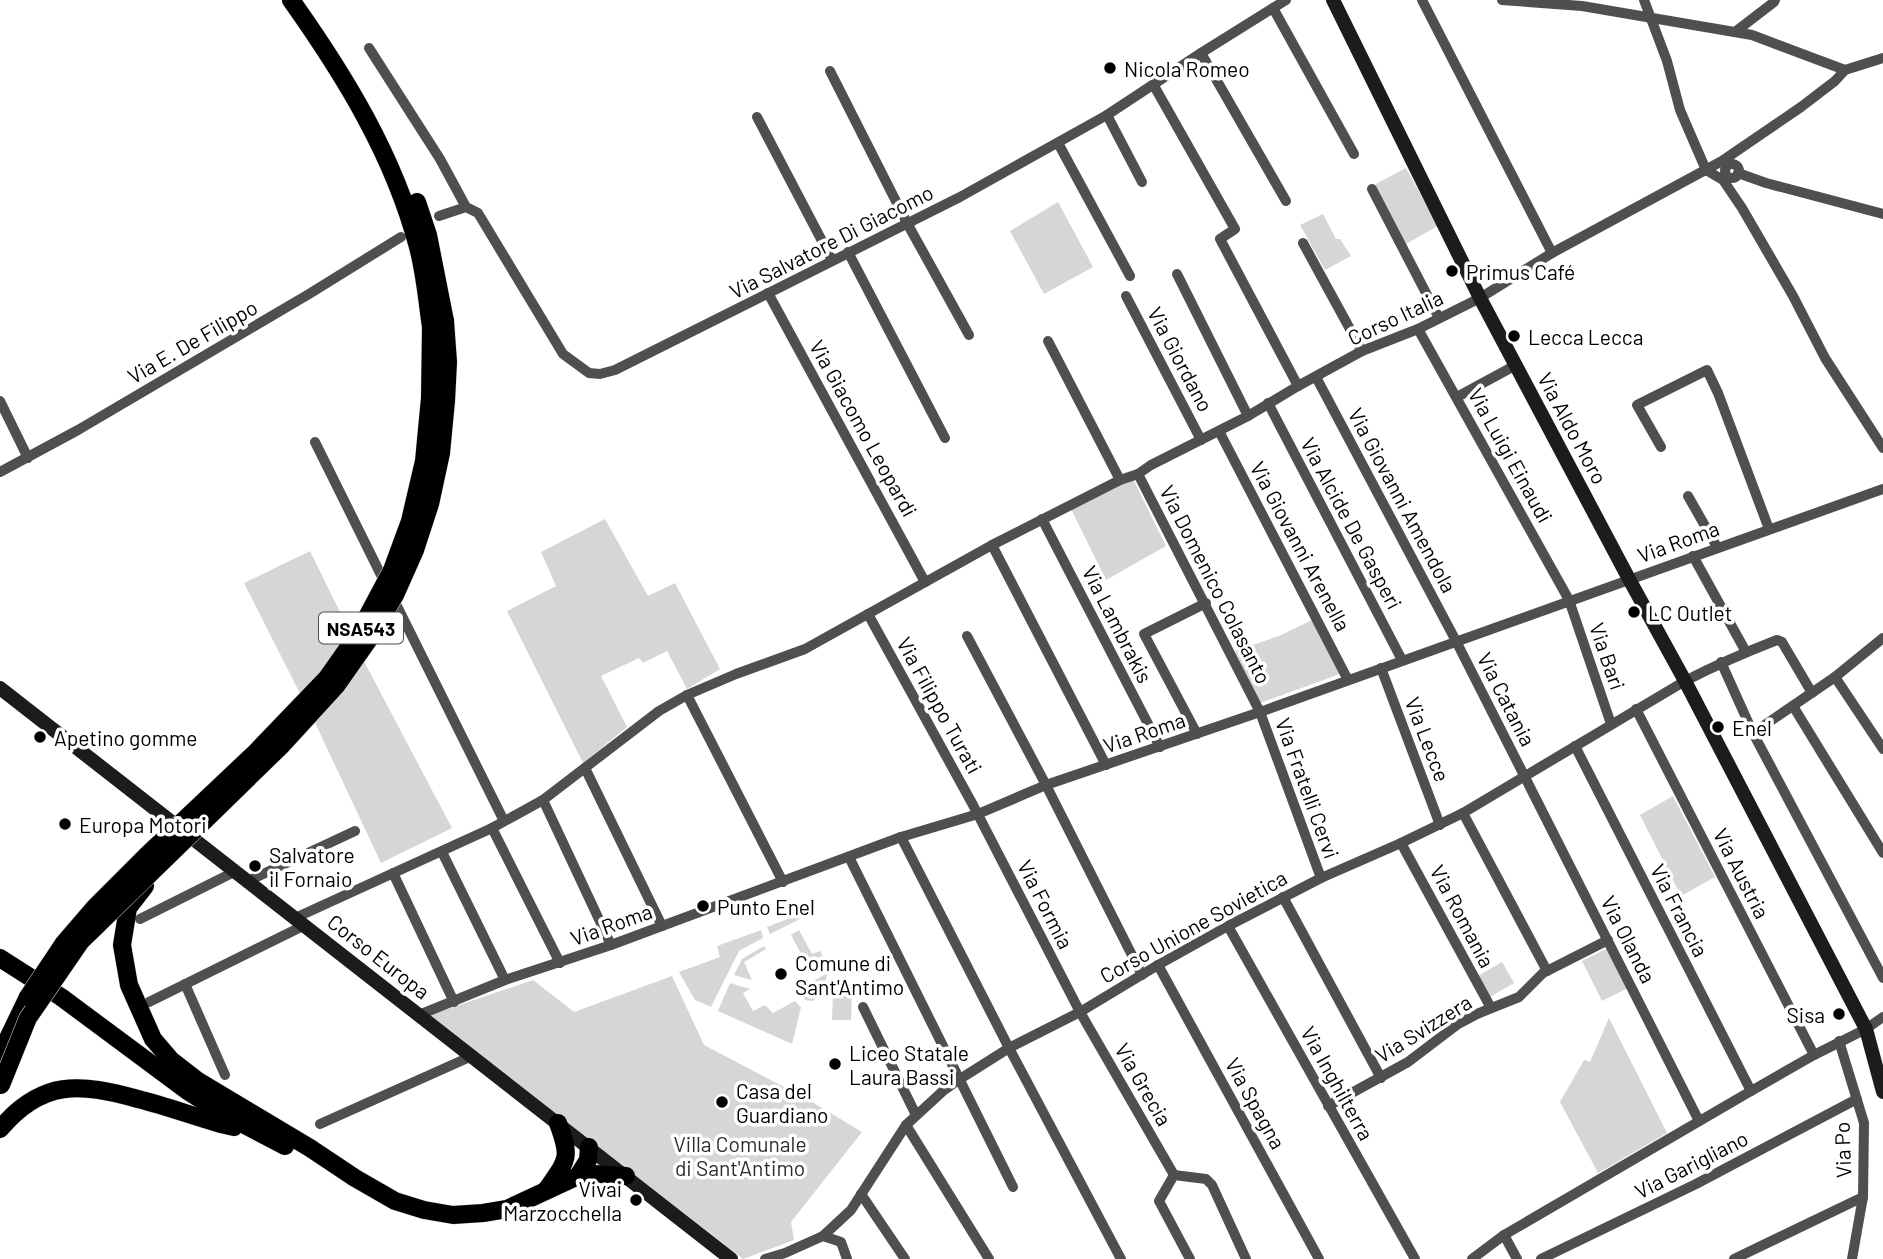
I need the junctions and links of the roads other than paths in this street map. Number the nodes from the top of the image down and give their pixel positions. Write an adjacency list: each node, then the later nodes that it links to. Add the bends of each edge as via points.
1 (291, 0): 45 (highway, via 323,45 388,159 419,249)
2 (305, 0): 45 (highway, via 382,120 413,189 428,234)
3 (1286, 0): 10 (street, Via Salvatore Di Giacomo)
4 (1333, 0): 43 (street, Via Aldo Moro)
5 (1422, 0): 37 (street)
6 (1502, 0): 9 (street)
7 (1644, 0): 11 (street)
8 (1776, 0): 12 (street)
9 (1583, 3): 11 (street)
10 (1273, 8): 14 (street, Via Salvatore Di Giacomo); 22 (street)
11 (1650, 19): 12 (street); 24 (street, via 1680,110)
12 (1735, 32): 16 (street)
13 (369, 48): 30 (street, Via Salvatore Di Giacomo)
14 (1201, 53): 18 (street, Via Salvatore Di Giacomo); 29 (street)
15 (1883, 58): 16 (street)
16 (1845, 70): 23 (street, Corso Italia)
17 (830, 71): 33 (street)
18 (1153, 84): 19 (street, Via Salvatore Di Giacomo); 52 (street, via 1235,229 1220,239)
19 (1107, 115): 21 (street, Via Salvatore Di Giacomo); 26 (street)
20 (757, 117): 38 (street)
21 (1058, 143): 33 (street, Via Salvatore Di Giacomo); 40 (street)
22 (1354, 154)
23 (1725, 163): 24 (street, Corso Italia); 25 (street, via 1736,165)
24 (1706, 170): 28 (street); 37 (street, Corso Italia)
25 (1735, 175): 28 (street); 31 (street)
26 (1142, 182)
27 (1373, 189): 44 (street)
28 (1731, 190): 62 (street, via 1825,358)
29 (1286, 201)
30 (466, 207): 32 (street); 41 (street, Via Salvatore Di Giacomo, via 478,212 563,354 589,373 615,370)
31 (1883, 214)
32 (439, 216)
33 (908, 223): 36 (street, Via Salvatore Di Giacomo); 47 (street)
34 (401, 237): 63 (street, Via E. De Filippo)
35 (1303, 243): 49 (street)
36 (848, 252): 38 (street, Via Salvatore Di Giacomo); 58 (street)
37 (1552, 253): 43 (street, Corso Italia)
38 (832, 260): 41 (street, Via Salvatore Di Giacomo)
39 (1177, 274): 56 (street)
40 (1130, 276)
41 (768, 293): 75 (street, Via Giacomo Leopardi)
42 (1126, 296): 59 (street, Via Giordano)
43 (1480, 298): 44 (street, Corso Italia); 50 (street, Via Aldo Moro)
44 (1439, 318): 46 (street, Corso Italia)
45 (438, 324): 117 (highway, NSA543, bridge, via 448,362 441,453 415,550 395,595 336,686); 138 (highway, NSA543, bridge, via 425,448 410,521 392,570 358,634 327,678 256,752 95,906)
46 (1418, 329): 49 (street, Corso Italia); 53 (street, Via Luigi Einaudi)
47 (969, 335)
48 (1048, 341): 66 (street)
49 (1362, 351): 51 (street, Corso Italia)
50 (1516, 365): 53 (street); 74 (street, Via Aldo Moro)
51 (1316, 377): 52 (street, Corso Italia); 81 (street, Via Giovanni Amendola)
52 (1298, 386): 55 (street, Corso Italia)
53 (1457, 397): 76 (street, Via Luigi Einaudi)
54 (0, 401): 63 (street)
55 (1268, 403): 56 (street, Corso Italia); 83 (street, Via Alcide De Gasperi)
56 (1248, 416): 57 (street, Corso Italia)
57 (1219, 431): 59 (street, Corso Italia); 87 (street, Via Giovanni Arenella)
58 (945, 438)
59 (1201, 440): 65 (street, Corso Italia)
60 (315, 443): 108 (street)
61 (1661, 447): 70 (street, via 1637,405 1707,370)
62 (1883, 448)
63 (28, 458): 64 (street, Via E. De Filippo)
64 (0, 472)
65 (1138, 474): 66 (street, Corso Italia); 77 (street, Via Domenico Colasanto)
66 (1120, 480): 69 (street, Corso Italia)
67 (1883, 489): 70 (street, Via Roma)
68 (1688, 496): 72 (street)
69 (1042, 519): 71 (street, Corso Italia); 99 (street, Via Lambrakis)
70 (1769, 529): 72 (street, Via Roma)
71 (992, 545): 75 (street, Corso Italia); 101 (street)
72 (1717, 547): 73 (street, Via Roma)
73 (1693, 556): 74 (street, Via Roma); 82 (street)
74 (1629, 579): 76 (street, Via Roma); 88 (street, Via Aldo Moro)
75 (925, 582): 78 (street, Corso Italia)
76 (1569, 600): 81 (street, Via Roma); 95 (street, Via Bari)
77 (1206, 603): 94 (street, Via Domenico Colasanto); 97 (street, via 1144,634)
78 (868, 614): 91 (street, Corso Italia, via 805,649); 107 (street, Via Filippo Turati)
79 (967, 636): 104 (street)
80 (1883, 638): 86 (street)
81 (1456, 641): 83 (street, Via Roma); 103 (street, Via Catania)
82 (1746, 652): 84 (street, Corso Unione Sovietica); 90 (street, Corso Unione Sovietica, via 1782,642)
83 (1402, 660): 85 (street, Via Roma)
84 (1721, 662): 88 (street, Corso Unione Sovietica); 96 (street)
85 (1381, 668): 87 (street, Via Roma); 109 (street, Via Lecce)
86 (1835, 677): 90 (street); 100 (street)
87 (1348, 680): 94 (street, Via Roma)
88 (1685, 681): 93 (street, Corso Unione Sovietica); 147 (street, Via Aldo Moro)
89 (0, 688): 118 (street, Corso Europa)
90 (1812, 693): 92 (street)
91 (687, 695): 102 (street, Corso Italia); 122 (street)
92 (1793, 706): 96 (street); 115 (street)
93 (1636, 709): 95 (street, Corso Unione Sovietica); 151 (street, Via Austria)
94 (1260, 712): 97 (street, Via Roma); 120 (street, Via Fratelli Cervi)
95 (1611, 724): 98 (street, Corso Unione Sovietica)
96 (1753, 733): 135 (street)
97 (1197, 734): 99 (street, Via Roma)
98 (1575, 746): 103 (street, Corso Unione Sovietica); 157 (street, Via Francia)
99 (1160, 747): 101 (street, Via Roma)
100 (1883, 749)
101 (1106, 765): 104 (street, Via Roma)
102 (584, 768): 105 (street, Corso Italia); 126 (street)
103 (1524, 776): 106 (street, Corso Unione Sovietica); 128 (street, Via Olanda)
104 (1046, 785): 107 (street, Via Roma); 134 (street)
105 (543, 800): 108 (street, Corso Italia); 129 (street)
106 (1463, 813): 109 (street, Corso Unione Sovietica); 133 (street)
107 (978, 814): 112 (street, Via Roma); 143 (street, Via Formia)
108 (505, 821): 110 (street, Corso Italia)
109 (1440, 824): 113 (street, Corso Unione Sovietica)
110 (492, 828): 114 (street, Corso Italia); 131 (street)
111 (355, 831): 121 (street)
112 (901, 837): 116 (street, Via Roma); 149 (street)
113 (1401, 843): 120 (street, Corso Unione Sovietica); 142 (street, Via Romania)
114 (442, 852): 119 (street, Corso Italia); 136 (street)
115 (1883, 853)
116 (849, 857): 122 (street, Via Roma); 155 (street)
117 (163, 860): 156 (highway, NSA543, bridge, via 81,941 29,1018); 173 (highway, bridge, via 128,908 122,945 129,985 153,1039 198,1081)
118 (236, 872): 121 (street, Corso Europa); 124 (street)
119 (393, 873): 125 (street, Corso Italia); 140 (street)
120 (1321, 878): 123 (street, Corso Unione Sovietica)
121 (248, 881): 125 (street, Corso Europa)
122 (783, 882): 126 (street, Via Roma)
123 (1283, 897): 127 (street, Corso Unione Sovietica); 154 (street)
124 (141, 919)
125 (300, 921): 137 (street, Corso Italia); 144 (street, Corso Europa)
126 (662, 926): 129 (street, Via Roma)
127 (1228, 926): 132 (street, Corso Unione Sovietica); 160 (street, Via Inghilterra)
128 (1608, 940): 133 (street, Via Svizzera); 162 (street, Via Olanda)
129 (611, 945): 131 (street, Via Roma)
130 (0, 958): 167 (highway, via 61,997 189,1093)
131 (560, 963): 136 (street, Via Roma)
132 (1158, 965): 134 (street, Corso Unione Sovietica); 188 (street, Via Spagna)
133 (1546, 971): 142 (street, Via Svizzera, via 1519,997)
134 (1142, 975): 143 (street, Corso Unione Sovietica)
135 (1883, 978)
136 (505, 981): 140 (street, Via Roma)
137 (185, 984): 139 (street, Corso Italia); 153 (street)
138 (28, 997): 146 (highway); 150 (highway, NSA543)
139 (149, 1002)
140 (454, 1002): 144 (street, Via Roma)
141 (863, 1007): 161 (street)
142 (1490, 1008): 154 (street, Via Svizzera, via 1458,1024)
143 (1080, 1012): 149 (street, Corso Unione Sovietica); 170 (street, Via Grecia)
144 (419, 1014): 152 (street, Corso Europa)
145 (1883, 1017): 147 (street)
146 (0, 1027)
147 (1866, 1029): 148 (street); 158 (street, Via Aldo Moro)
148 (1839, 1041): 151 (street); 159 (street, Via Po)
149 (1009, 1048): 155 (street, Corso Unione Sovietica); 185 (street)
150 (0, 1055)
151 (1814, 1055): 157 (street)
152 (472, 1056): 163 (street, Corso Europa); 164 (street)
153 (225, 1074)
154 (1381, 1078): 160 (street, Via Svizzera)
155 (960, 1079): 161 (street, Corso Unione Sovietica); 174 (street)
156 (1, 1086)
157 (1751, 1091): 162 (street)
158 (1883, 1093)
159 (1857, 1099): 177 (street, Via Po, via 1864,1124); 192 (street, Via Garigliano)
160 (1328, 1106): 189 (street, Via Inghilterra)
161 (916, 1115): 165 (street, Corso Unione Sovietica)
162 (1699, 1121): 178 (street)
163 (558, 1123): 168 (street, Corso Europa); 169 (highway)
164 (320, 1124)
165 (906, 1125): 176 (street, Corso Unione Sovietica); 184 (street)
166 (0, 1129): 167 (highway, via 36,1098 82,1087)
167 (251, 1129): 173 (highway)
168 (589, 1147): 169 (highway); 171 (highway, via 588,1160); 172 (street, Corso Europa)
169 (566, 1162): 175 (highway)
170 (1174, 1175): 186 (street, via 1159,1201); 187 (street, via 1206,1179 1212,1185)
171 (578, 1176): 172 (highway); 175 (highway)
172 (626, 1176): 180 (street, Corso Europa)
173 (355, 1178): 175 (highway, via 396,1201 453,1215 507,1209)
174 (1013, 1187)
175 (547, 1190)
176 (860, 1194): 179 (street, Corso Unione Sovietica, via 851,1210); 183 (street)
177 (1863, 1197): 193 (street); 194 (street, Via Po)
178 (1504, 1235): 190 (street); 191 (street)
179 (823, 1236): 181 (street, Corso Unione Sovietica); 182 (street, via 841,1242)
180 (732, 1259)
181 (765, 1259)
182 (847, 1259)
183 (905, 1259)
184 (989, 1259)
185 (1121, 1259)
186 (1190, 1259)
187 (1246, 1259)
188 (1319, 1259)
189 (1415, 1259)
190 (1472, 1259)
191 (1517, 1259)
192 (1541, 1259)
193 (1734, 1259)
194 (1852, 1259)

